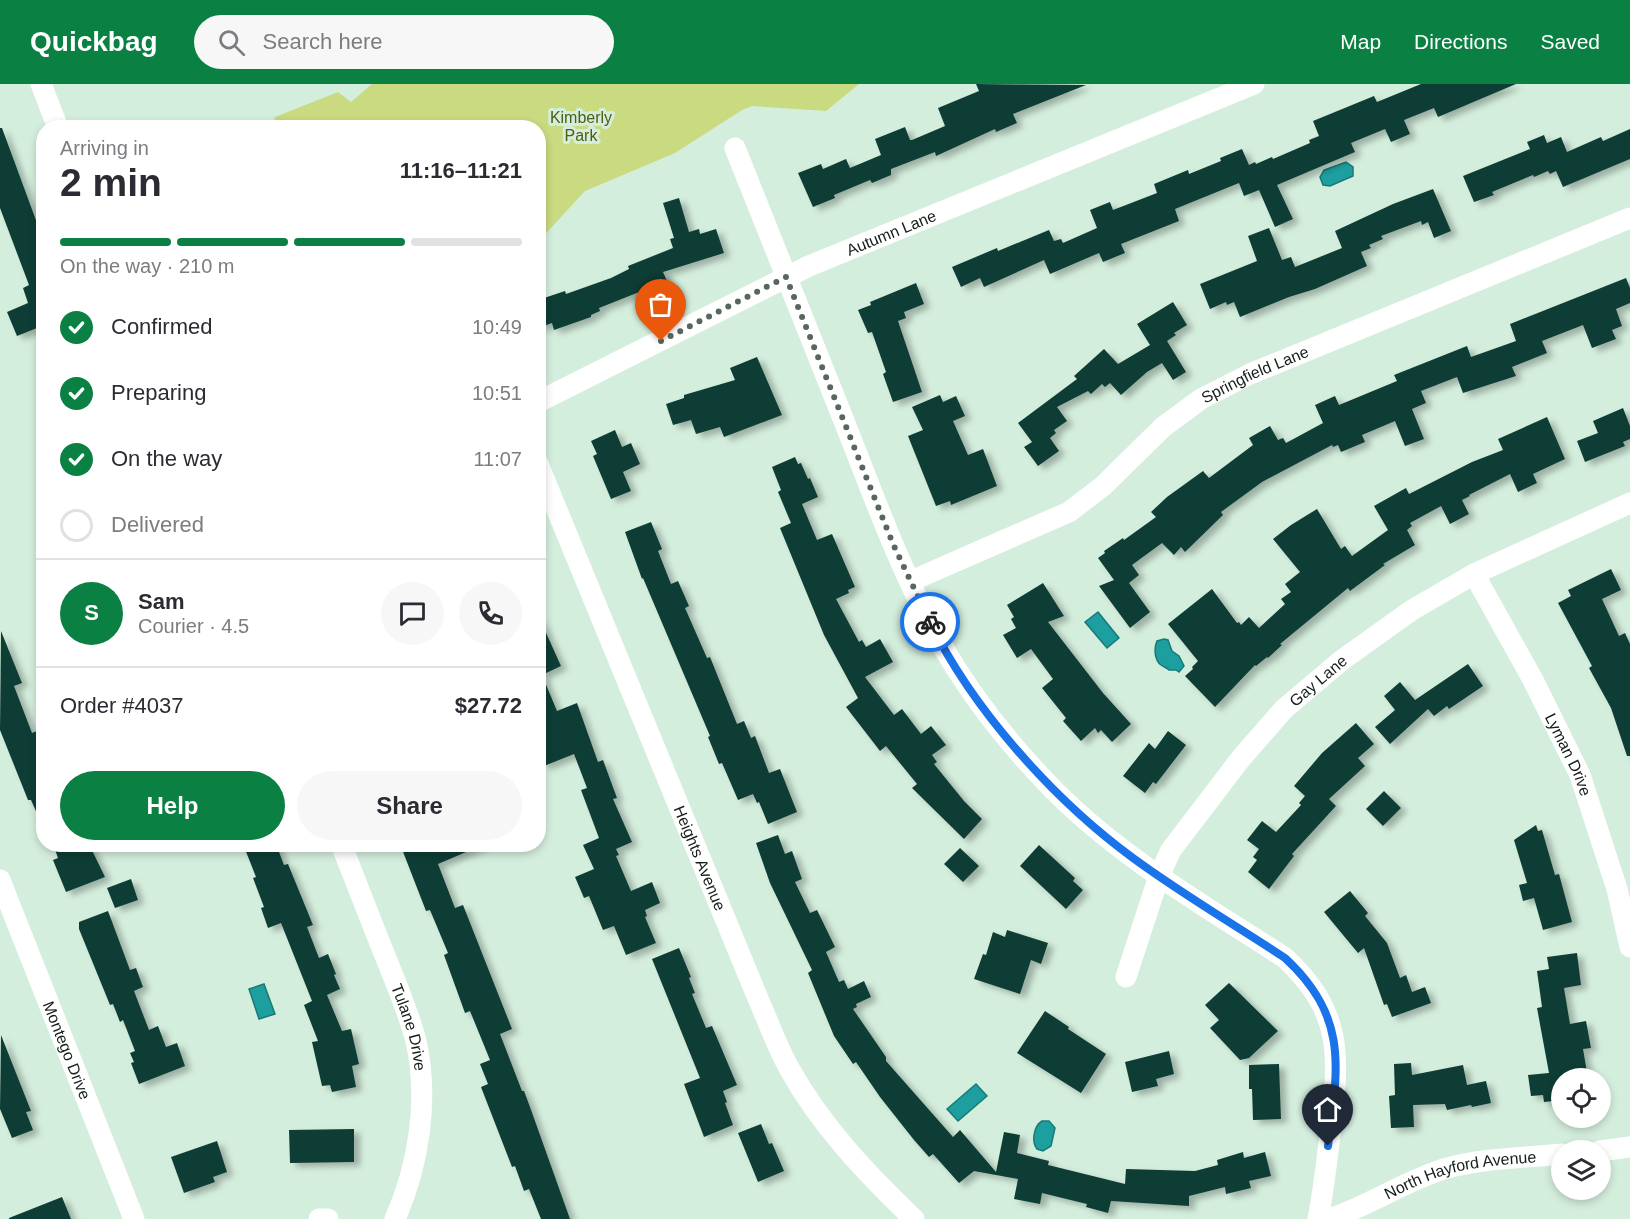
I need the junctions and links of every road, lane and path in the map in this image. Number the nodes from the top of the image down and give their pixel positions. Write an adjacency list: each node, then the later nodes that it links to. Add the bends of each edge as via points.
1 (1254, 84): 6 (street, Autumn Lane)
2 (44, 85): 3 (street)
3 (55, 120)
4 (735, 148): 6 (street)
5 (1630, 218): 11 (street, Springfield Lane, via 1250,374 1201,399 1162,427 1103,486 1069,512)
6 (786, 277): 7 (street, Autumn Lane); 11 (street)
7 (546, 398)
8 (546, 483): 24 (street, Heights Avenue, via 788,1067 842,1146)
9 (1630, 503): 10 (street, Gay Lane)
10 (1474, 574): 13 (street, Gay Lane, via 1376,634 1284,709 1171,850); 15 (street, Lyman Drive, via 1580,775 1617,889)
11 (911, 582): 13 (street, via 939,640 1007,738 1088,821)
12 (344, 852): 23 (street, Tulane Drive, via 416,1041 421,1084 420,1134 410,1179)
13 (1159, 876): 16 (street, Gay Lane); 25 (street, via 1285,958 1317,993 1331,1028 1337,1075)
14 (0, 880): 20 (street, Montego Drive)
15 (1630, 947)
16 (1126, 977)
17 (1630, 1147): 18 (street)
18 (1611, 1149)
19 (1551, 1155): 26 (street, North Hayford Avenue, via 1446,1168)
20 (134, 1219)
21 (319, 1219): 22 (street)
22 (328, 1219)
23 (394, 1219)
24 (914, 1219)
25 (1318, 1219)
26 (1329, 1219)

